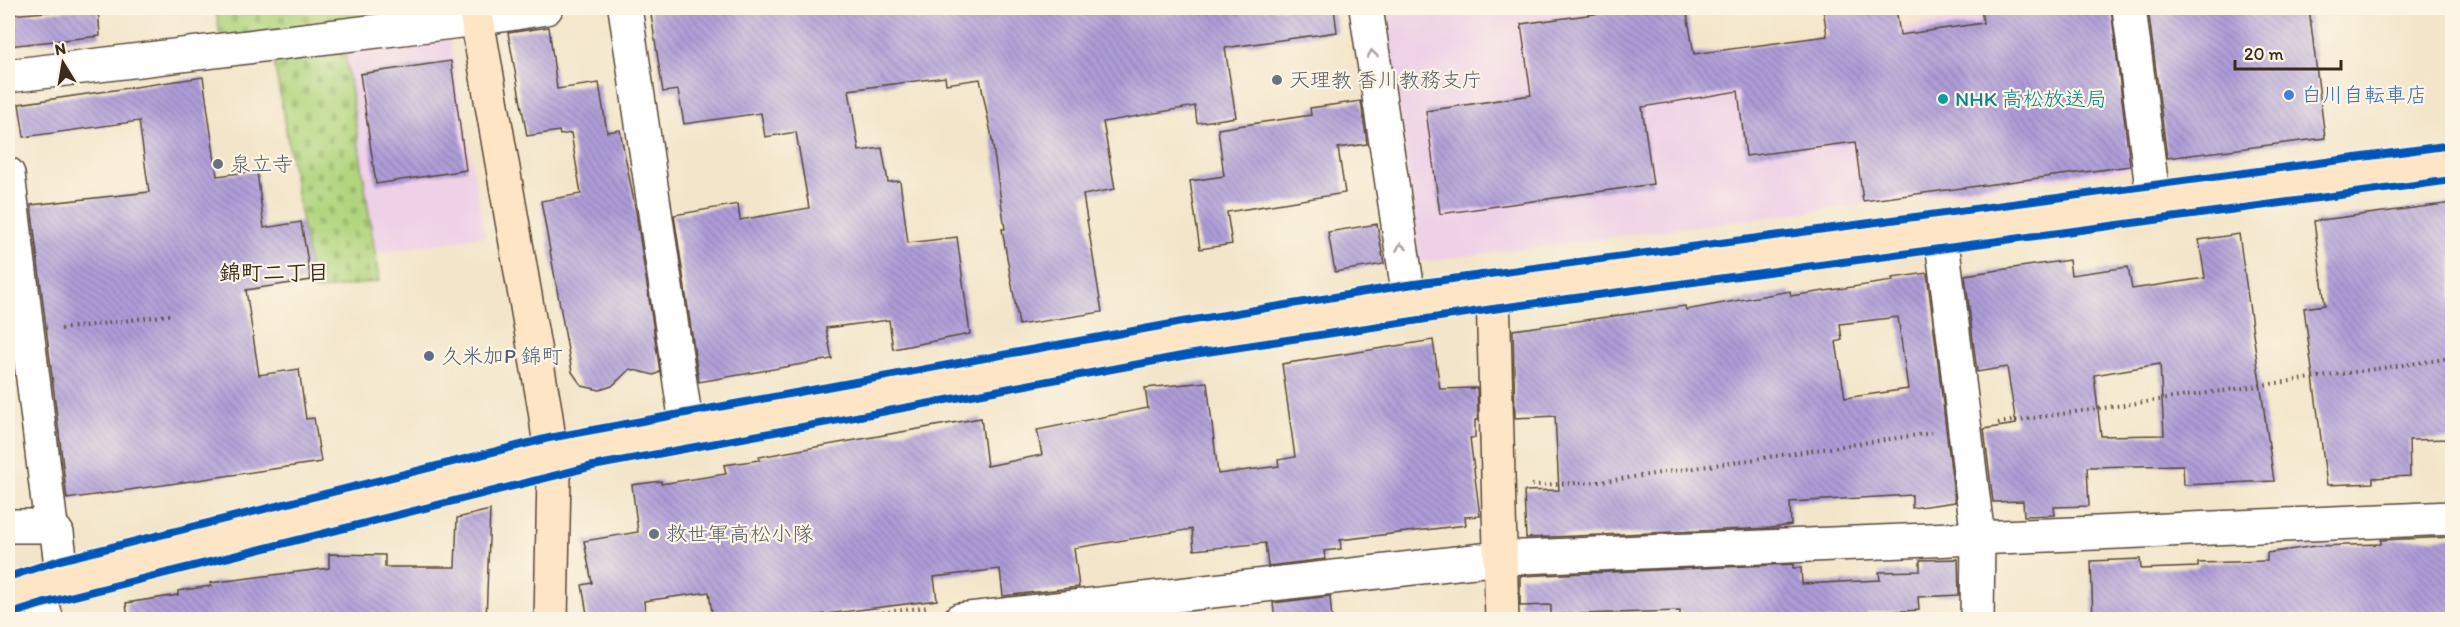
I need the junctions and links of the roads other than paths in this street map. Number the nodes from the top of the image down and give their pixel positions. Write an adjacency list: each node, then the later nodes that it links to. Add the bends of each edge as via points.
1 (546, 8): 5 (street)
2 (625, 8): 13 (street)
3 (1366, 8): 12 (street, one-way to 3)
4 (2129, 8): 9 (street)
5 (477, 19): 6 (street); 14 (street)
6 (8, 76)
7 (2452, 162): 9 (street)
8 (8, 174): 17 (street)
9 (2154, 204): 10 (street)
10 (1941, 232): 11 (street); 18 (street)
11 (1493, 293): 12 (street); 19 (street)
12 (1410, 305): 13 (street, via 1184,339)
13 (687, 430): 14 (street)
14 (551, 457): 20 (street, via 179,548); 21 (street)
15 (2452, 518): 18 (street)
16 (8, 526): 17 (street)
17 (51, 526): 20 (street, via 57,533)
18 (1978, 538): 19 (street); 24 (street)
19 (1500, 558): 22 (street); 23 (street)
20 (39, 597)
21 (551, 620)
22 (960, 620)
23 (1502, 620)
24 (1977, 620)

